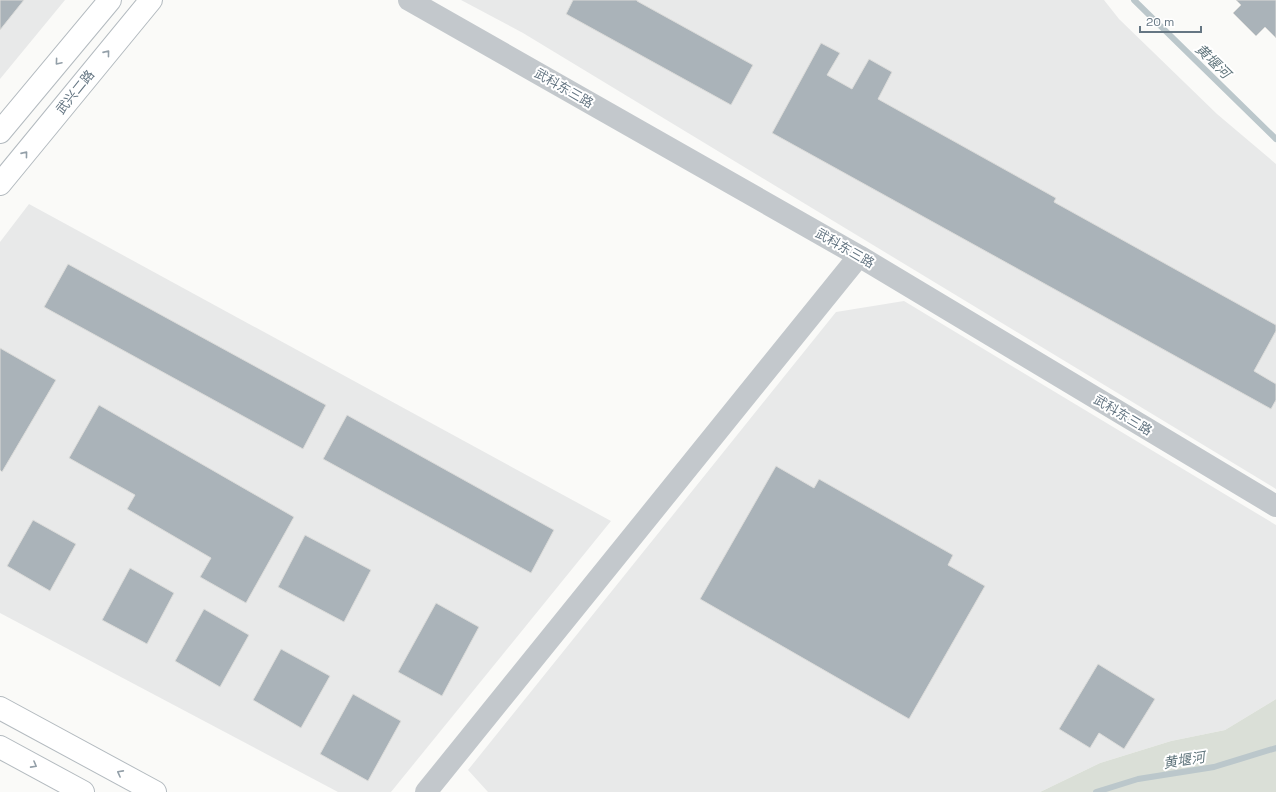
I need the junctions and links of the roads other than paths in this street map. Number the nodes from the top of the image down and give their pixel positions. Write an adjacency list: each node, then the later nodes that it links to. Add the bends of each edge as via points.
1 (110, 0): 4 (street, one-way to 4)
2 (151, 0): 5 (street, 武兴二路, one-way to 2)
3 (409, 0): 6 (street, 武科东三路)
4 (0, 132)
5 (0, 184)
6 (859, 256): 7 (street, 武科东三路); 12 (street)
7 (1276, 506)
8 (0, 708): 11 (street, one-way to 8)
9 (0, 747): 10 (street, one-way to 10)
10 (83, 792)
11 (155, 792)
12 (426, 792)

